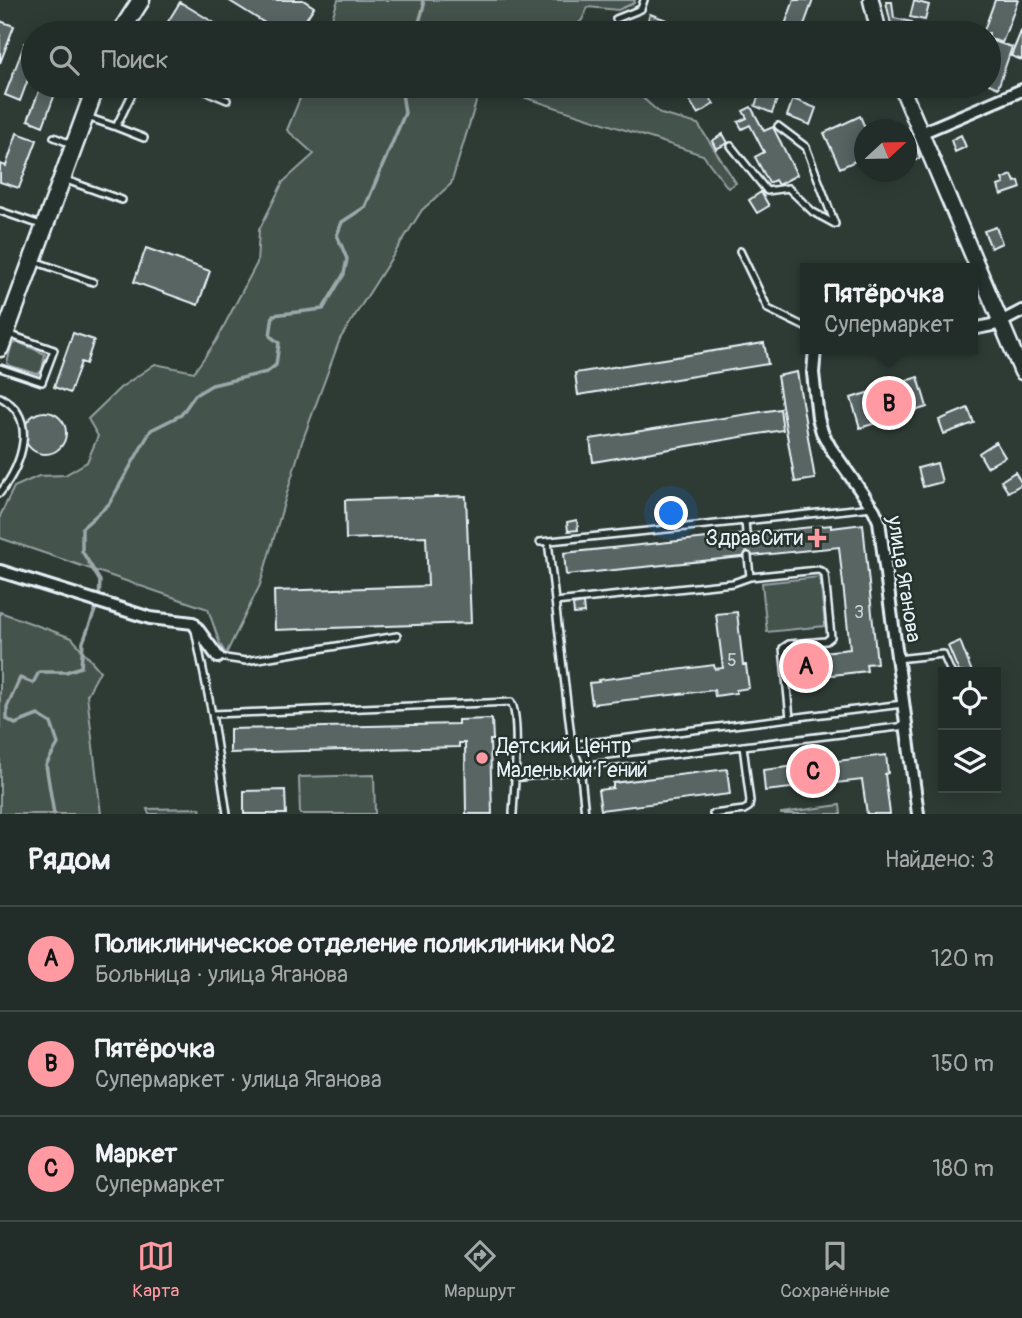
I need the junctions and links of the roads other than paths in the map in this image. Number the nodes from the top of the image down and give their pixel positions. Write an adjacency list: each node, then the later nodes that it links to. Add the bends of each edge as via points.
1 (141, 0): 5 (main road)
2 (644, 0): 4 (lane, via 641,9)
3 (871, 0): 6 (main road)
4 (616, 19)
5 (128, 21)
6 (876, 21)
7 (1022, 89): 16 (street)
8 (91, 98): 13 (main road)
9 (130, 98): 15 (lane)
10 (223, 98): 12 (lane)
11 (906, 98): 16 (main road)
12 (228, 100)
13 (84, 116): 15 (lane); 19 (main road)
14 (778, 126): 20 (lane, via 806,147 835,224 813,212 788,188 767,191)
15 (116, 127): 18 (lane)
16 (921, 133): 27 (main road)
17 (54, 137): 19 (lane)
18 (144, 138)
19 (74, 145): 21 (main road)
20 (731, 146)
21 (61, 178): 22 (lane); 24 (main road)
22 (122, 200)
23 (0, 211): 24 (lane)
24 (44, 226): 26 (main road)
25 (740, 251): 32 (lane, via 768,309)
26 (32, 260): 29 (lane); 34 (main road)
27 (976, 263)
28 (978, 268): 31 (main road)
29 (93, 282)
30 (1022, 311): 31 (street)
31 (1001, 323): 33 (street); 37 (main road)
32 (800, 325)
33 (978, 328)
34 (3, 340): 36 (lane, via 54,350 42,382)
35 (815, 354): 40 (street, улица Яганова, via 816,407 822,432)
36 (0, 368)
37 (1022, 372)
38 (0, 397): 39 (lane, via 18,412 24,443 12,478)
39 (0, 493)
40 (872, 507): 41 (lane); 52 (street, улица Яганова, via 879,521)
41 (745, 521): 42 (lane); 43 (lane)
42 (746, 533)
43 (548, 541): 44 (lane); 48 (lane)
44 (540, 542)
45 (748, 556): 47 (lane)
46 (0, 571): 49 (street, via 150,618)
47 (750, 577): 48 (lane, via 733,583); 56 (lane, via 818,570 825,575 831,637 783,648)
48 (555, 602): 58 (lane)
49 (193, 623): 51 (street); 55 (lane)
50 (397, 636): 51 (lane, via 246,661)
51 (218, 657)
52 (897, 659): 53 (lane, via 943,654); 54 (street, улица Яганова)
53 (949, 667)
54 (903, 704): 56 (lane); 57 (street, улица Яганова)
55 (212, 714): 61 (lane, via 510,702 515,711); 62 (lane)
56 (790, 718): 58 (lane)
57 (906, 726): 59 (lane); 66 (street, улица Яганова)
58 (572, 745): 60 (lane)
59 (743, 746): 60 (lane); 65 (lane, via 749,807)
60 (580, 768): 61 (lane); 64 (lane)
61 (514, 778): 63 (lane)
62 (227, 814)
63 (513, 814)
64 (585, 814)
65 (713, 814)
66 (918, 814)

